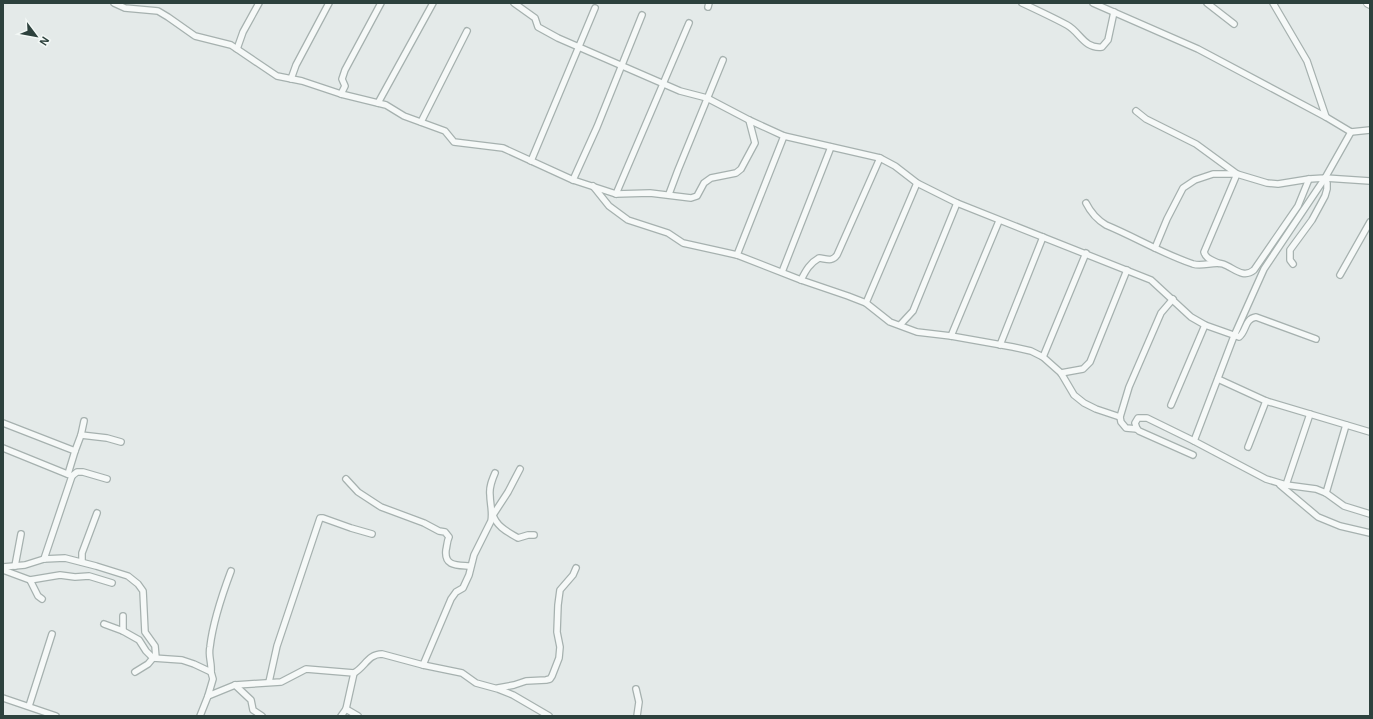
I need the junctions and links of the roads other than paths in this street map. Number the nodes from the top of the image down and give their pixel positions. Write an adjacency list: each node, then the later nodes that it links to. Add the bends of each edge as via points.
1 (114, 3): 18 (street, via 125,8 158,11 195,36 231,45)
2 (259, 3): 18 (street)
3 (329, 3): 21 (street)
4 (381, 3): 23 (street, via 345,70 342,79 345,86)
5 (433, 3): 25 (street)
6 (514, 3): 17 (street, via 535,18 538,28)
7 (1022, 3): 12 (street, via 1067,25 1082,40 1096,48 1102,47 1108,40)
8 (1094, 3): 12 (street)
9 (1207, 3): 15 (street)
10 (1273, 3): 27 (street, via 1307,61)
11 (595, 8): 17 (street)
12 (1114, 12): 27 (street, via 1198,50)
13 (642, 15): 20 (street)
14 (689, 23): 22 (street)
15 (1234, 24)
16 (467, 31): 29 (street)
17 (579, 48): 20 (street); 35 (street)
18 (237, 49): 21 (street, via 277,76)
19 (723, 60): 24 (street)
20 (622, 66): 22 (street); 39 (street)
21 (291, 79): 23 (street)
22 (663, 84): 24 (street); 43 (street)
23 (341, 94): 25 (street)
24 (707, 98): 28 (street); 44 (street)
25 (378, 103): 29 (street)
26 (1136, 111): 36 (street, via 1146,119 1196,144)
27 (1326, 117): 31 (street)
28 (749, 120): 32 (street); 44 (street, via 755,143 741,169 736,173 711,178 704,183 697,196 691,198)
29 (421, 122): 35 (street, via 445,131 454,142 503,148)
30 (1370, 130): 31 (street)
31 (1351, 132): 37 (street)
32 (784, 136): 33 (street); 52 (street)
33 (831, 147): 34 (street); 56 (street)
34 (880, 158): 41 (street); 58 (street, via 837,255 830,260 814,260)
35 (531, 160): 39 (street)
36 (1237, 174): 38 (street, via 1278,184); 50 (street, via 1213,174 1195,180 1184,188 1167,219); 53 (street, via 1204,252 1208,259)
37 (1325, 178): 38 (street); 40 (street); 54 (street, via 1325,196 1312,220 1290,250 1290,260); 64 (street, via 1264,269)
38 (1310, 179): 53 (street, via 1298,206 1254,270 1241,273)
39 (573, 180): 42 (street)
40 (1370, 181)
41 (917, 183): 45 (street); 60 (street)
42 (593, 186): 43 (street); 52 (street, via 609,206 628,220 668,233 683,243)
43 (616, 194): 44 (street)
44 (669, 194)
45 (957, 203): 47 (street); 61 (street, via 913,311)
46 (1086, 203): 50 (street, via 1091,213 1106,225)
47 (999, 221): 49 (street); 63 (street)
48 (1370, 222): 57 (street)
49 (1043, 237): 51 (street); 66 (street)
50 (1156, 248): 53 (street, via 1193,264)
51 (1086, 253): 55 (street); 67 (street)
52 (736, 255): 56 (street)
53 (1218, 263)
54 (1293, 264)
55 (1127, 270): 59 (street, via 1151,280); 68 (street, via 1090,362 1084,369)
56 (782, 272): 58 (street)
57 (1340, 275)
58 (801, 280): 60 (street)
59 (1173, 299): 62 (street, via 1191,317); 73 (street, via 1161,313 1129,387)
60 (866, 303): 61 (street, via 890,322)
61 (900, 325): 63 (street, via 917,332)
62 (1205, 325): 64 (street); 71 (street)
63 (951, 336): 66 (street)
64 (1234, 336): 65 (street, via 1240,336 1248,321 1256,317); 69 (street)
65 (1316, 339)
66 (1000, 345): 67 (street, via 1032,351)
67 (1044, 357): 68 (street)
68 (1061, 373): 73 (street, via 1074,394 1084,403)
69 (1218, 379): 70 (street); 80 (street)
70 (1266, 401): 72 (street); 82 (street)
71 (1171, 405)
72 (1310, 414): 76 (street); 92 (street)
73 (1120, 417): 77 (street, via 1126,428)
74 (84, 421): 79 (street)
75 (3, 423): 84 (street)
76 (1346, 425): 78 (street); 93 (street)
77 (1137, 429): 80 (street, via 1135,422 1138,418 1147,418); 85 (street)
78 (1370, 432)
79 (80, 435): 81 (street); 84 (street)
80 (1194, 441): 91 (street)
81 (121, 442)
82 (1248, 447)
83 (3, 448): 88 (street)
84 (75, 451): 88 (street)
85 (1193, 455)
86 (520, 469): 96 (street)
87 (495, 473): 96 (street, via 490,491)
88 (70, 475): 89 (street, via 83,472); 101 (street)
89 (107, 479)
90 (346, 479): 104 (street, via 358,492 381,507 444,532 449,537 446,559 449,563)
91 (1279, 484): 92 (street); 97 (street, via 1318,516 1340,526)
92 (1286, 485): 93 (street)
93 (1326, 493): 95 (street, via 1344,506)
94 (97, 513): 102 (street, via 82,553)
95 (1370, 513)
96 (493, 515): 100 (street, via 500,527 518,538); 104 (street)
97 (1370, 533)
98 (21, 534): 103 (street)
99 (372, 534): 120 (street, via 320,518 277,646)
100 (534, 535)
101 (44, 559): 102 (street, via 64,558); 103 (street)
102 (82, 562): 115 (street, via 128,576 144,591 145,632 155,646)
103 (15, 566): 105 (street)
104 (470, 566): 116 (street, via 463,588 450,599)
105 (3, 568): 108 (street)
106 (576, 568): 122 (street, via 560,590 557,632 559,658 552,676 546,680 532,680)
107 (231, 571): 118 (street, via 209,648)
108 (30, 580): 109 (street, via 60,575 89,576); 110 (street)
109 (112, 582)
110 (42, 599)
111 (123, 616): 113 (street)
112 (104, 624): 113 (street)
113 (123, 631): 115 (street, via 139,640 146,651)
114 (52, 634): 126 (street)
115 (155, 658): 117 (street); 118 (street, via 182,660)
116 (423, 665): 119 (street, via 376,654); 122 (street, via 462,673 476,683)
117 (135, 672)
118 (211, 672): 124 (street, via 213,678)
119 (354, 673): 120 (street, via 306,669 281,682); 128 (street)
120 (269, 682): 121 (street)
121 (236, 685): 124 (street); 132 (street, via 250,700 253,710)
122 (498, 688): 135 (street)
123 (636, 689): 136 (street, via 639,702)
124 (208, 696): 131 (street)
125 (3, 698): 126 (street)
126 (29, 706): 127 (street)
127 (37, 709): 129 (street); 130 (street)
128 (346, 709): 133 (street); 134 (street)
129 (35, 716)
130 (56, 716)
131 (200, 716)
132 (262, 716)
133 (341, 716)
134 (358, 716)
135 (549, 716)
136 (638, 716)

